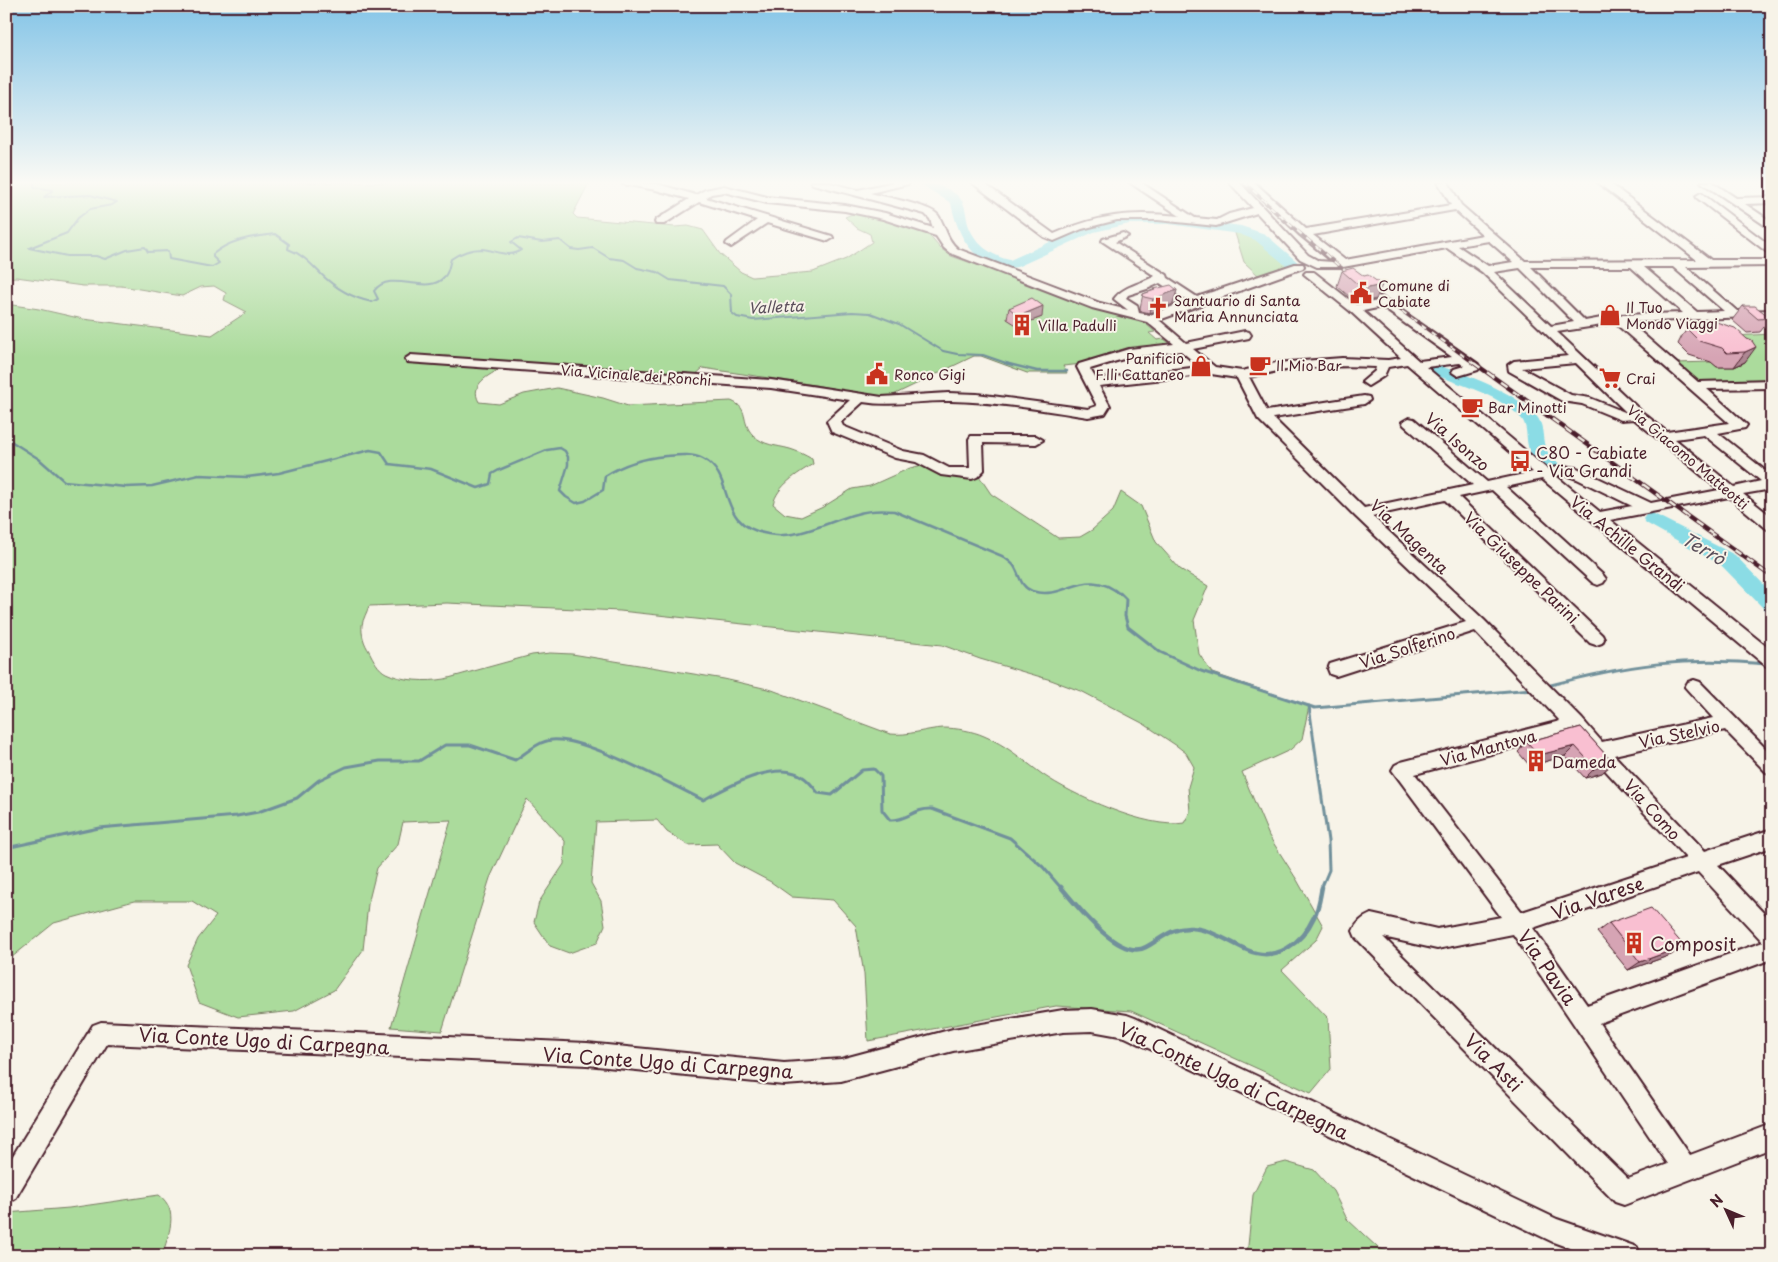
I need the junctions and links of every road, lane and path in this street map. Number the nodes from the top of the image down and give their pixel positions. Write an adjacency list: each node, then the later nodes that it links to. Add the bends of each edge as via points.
1 (735, 241): 10 (street)
2 (944, 241): 27 (street, via 963,256 1096,306)
3 (1107, 241): 24 (street, via 1164,277)
4 (1285, 241): 13 (street, Via Achille Grandi)
5 (1309, 241): 20 (street)
6 (1472, 241): 11 (street)
7 (1496, 241): 17 (street)
8 (1679, 241): 19 (street)
9 (1757, 241): 12 (street)
10 (731, 244)
11 (1450, 245): 20 (street); 21 (street, Via Giacomo Matteotti)
12 (1772, 253)
13 (1302, 262): 20 (street); 20 (street, Via Achille Grandi, via 1301,270 1310,274); 25 (street)
14 (1632, 263): 17 (street); 18 (street); 31 (street)
15 (1756, 263): 16 (street); 19 (street); 23 (street)
16 (1772, 263)
17 (1522, 264): 21 (street); 34 (street)
18 (1676, 264): 19 (street); 29 (street)
19 (1709, 264)
20 (1327, 270): 26 (street, Via Achille Grandi)
21 (1486, 270): 35 (street, Via Giacomo Matteotti)
22 (1030, 272): 27 (street)
23 (1772, 275)
24 (1160, 278): 25 (street); 30 (street, via 1124,293 1120,299 1133,306)
25 (1195, 302): 32 (street)
26 (1354, 309): 40 (street, via 1384,303); 42 (street, Via Achille Grandi)
27 (1121, 312): 30 (street)
28 (1772, 313): 29 (street)
29 (1734, 314): 31 (street)
30 (1134, 316): 32 (street)
31 (1694, 316): 33 (street)
32 (1151, 319): 37 (street)
33 (1618, 320): 34 (street); 50 (street)
34 (1582, 324): 35 (street)
35 (1548, 330): 41 (street, Via Giacomo Matteotti)
36 (1245, 335): 37 (street)
37 (1184, 347): 38 (street); 44 (street)
38 (1129, 353): 48 (street, Via Vicinale dei Ronchi, via 1083,368)
39 (411, 359): 51 (street, Via Vicinale dei Ronchi, via 771,384)
40 (1463, 359): 42 (street); 45 (street, via 1474,368)
41 (1578, 359): 54 (street, Via Giacomo Matteotti); 54 (street, via 1514,365 1513,368 1567,398 1585,401 1626,417)
42 (1413, 362): 43 (street); 59 (street, Via Achille Grandi)
43 (1384, 363): 46 (street, via 1342,362 1276,368); 47 (street, via 1380,373)
44 (1211, 370): 46 (street); 48 (street)
45 (1458, 372)
46 (1242, 375): 53 (street, Via Magenta)
47 (1368, 382)
48 (1091, 383): 51 (street, Via Vicinale dei Ronchi, via 1104,406 1100,411 1088,414 977,398 882,401)
49 (1772, 384): 50 (street)
50 (1694, 386): 56 (street, via 1740,425)
51 (860, 398): 58 (street, via 834,421 837,429 900,455 919,458 946,472 972,474 977,470 976,439)
52 (1364, 400): 53 (street)
53 (1263, 416): 65 (street, Via Magenta)
54 (1637, 416): 57 (street, Via Giacomo Matteotti)
55 (1409, 422): 61 (street, Via Isonzo)
56 (1708, 430): 57 (street); 60 (street)
57 (1664, 437): 62 (street, Via Giacomo Matteotti)
58 (1036, 440)
59 (1544, 474): 61 (street); 64 (street, via 1569,470); 66 (street, Via Achille Grandi)
60 (1772, 483): 62 (street)
61 (1489, 485): 63 (street); 68 (street, Via Isonzo)
62 (1728, 492): 64 (street); 67 (street, Via Giacomo Matteotti)
63 (1448, 495): 65 (street); 70 (street, Via Giuseppe Parini)
64 (1651, 508): 66 (street)
65 (1361, 514): 69 (street, Via Magenta)
66 (1596, 518): 71 (street, Via Achille Grandi)
67 (1772, 525)
68 (1598, 578)
69 (1478, 624): 72 (street, Via Solferino); 73 (street, Via Magenta)
70 (1596, 639)
71 (1772, 661)
72 (1336, 669)
73 (1540, 686): 76 (street, Via Como)
74 (1694, 687): 75 (street, Via Stelvio)
75 (1729, 722): 77 (street, Via Stelvio); 78 (street, Via Stelvio)
76 (1576, 724): 77 (street, Via Como); 79 (street, Via Mantova)
77 (1600, 750): 81 (street, Via Como)
78 (1772, 767)
79 (1401, 770): 82 (street, Via Pavia)
80 (1772, 838): 81 (street, Via Varese)
81 (1701, 862): 82 (street, Via Varese); 84 (street, Via Como)
82 (1518, 923): 83 (street, Via Varese, via 1437,940 1371,924); 86 (street, Via Pavia)
83 (1363, 931): 88 (street, Via Asti, via 1624,1193)
84 (1772, 937)
85 (1772, 949): 86 (street)
86 (1584, 1017): 88 (street, Via Pavia)
87 (1772, 1136): 88 (street)
88 (1686, 1170)
89 (6, 1190): 90 (street, Via Conte Ugo di Carpegna, via 101,1033 587,1054 784,1074 841,1070 953,1040 1063,1021 1092,1020 1127,1026 1553,1230)
90 (1628, 1256)

